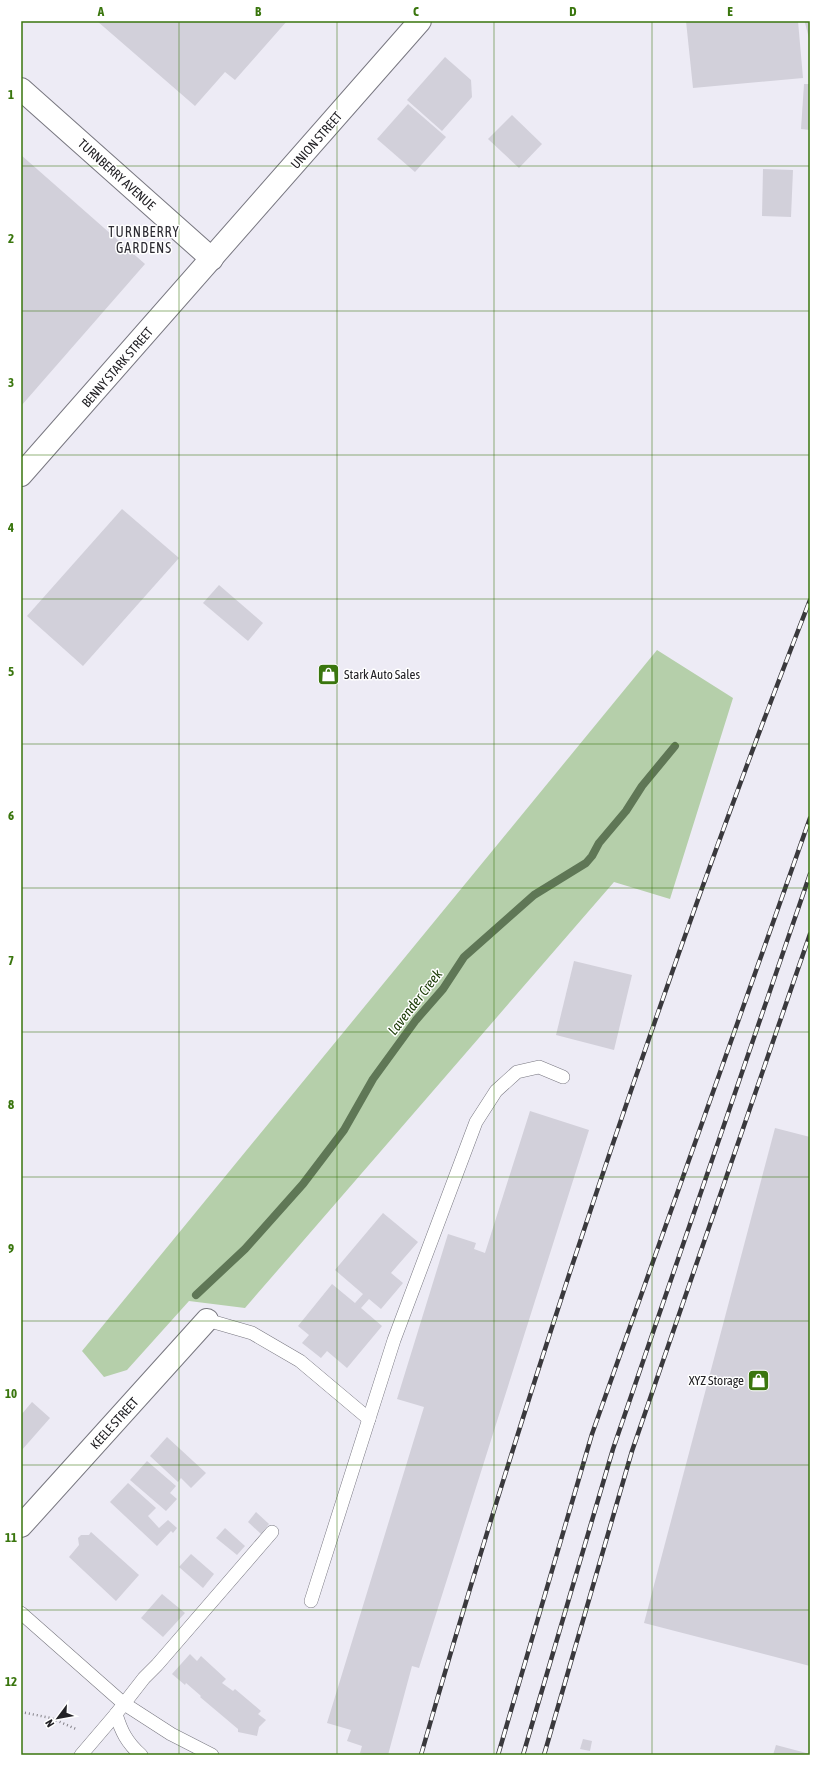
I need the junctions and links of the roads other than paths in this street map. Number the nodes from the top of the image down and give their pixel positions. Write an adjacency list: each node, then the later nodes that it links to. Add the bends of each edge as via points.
1 (420, 21): 3 (street, UNION STREET)
2 (21, 89): 3 (street, TURNBERRY AVENUE)
3 (212, 258): 4 (street, BENNY STARK STREET)
4 (21, 475)
5 (563, 1077): 7 (lane, via 539,1067 518,1072 496,1091 476,1122 394,1340)
6 (207, 1320): 7 (lane, via 252,1332 300,1361); 8 (street, KEELE STREET)
7 (369, 1419): 10 (lane)
8 (21, 1526)
9 (272, 1532): 12 (lane)
10 (311, 1601)
11 (21, 1613): 12 (lane)
12 (124, 1703): 13 (lane); 14 (lane)
13 (116, 1714): 15 (lane); 16 (lane, via 130,1746)
14 (205, 1754)
15 (81, 1755)
16 (141, 1755)

